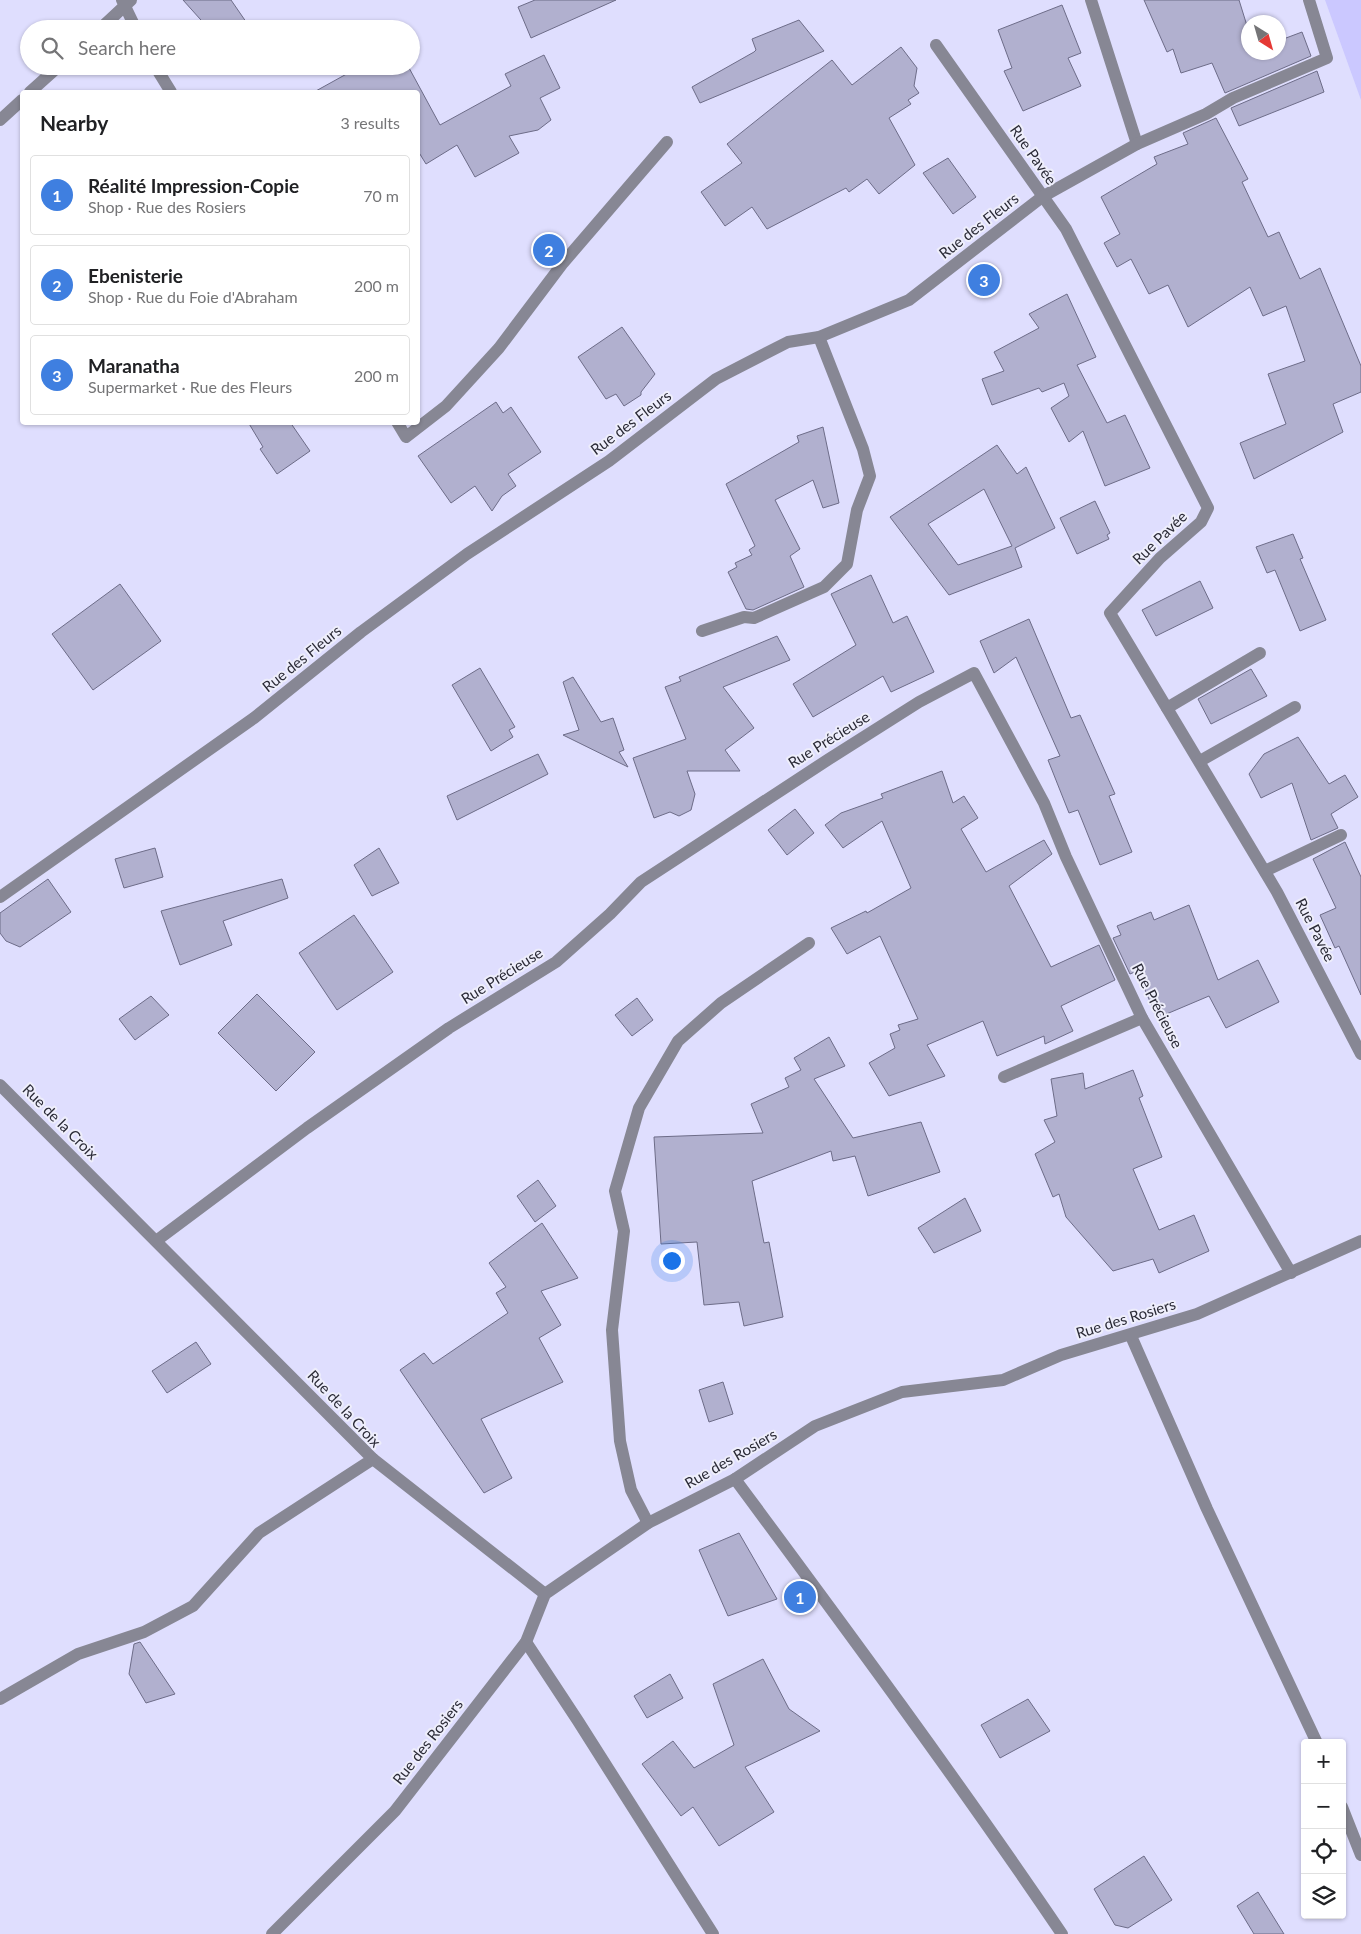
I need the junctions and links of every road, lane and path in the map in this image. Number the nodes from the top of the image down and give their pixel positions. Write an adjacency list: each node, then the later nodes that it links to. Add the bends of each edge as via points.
1 (1091, 0): 14 (street)
2 (1309, 0): 14 (street, Rue des Fleurs, via 1327,58)
3 (126, 2): 4 (street); 5 (street)
4 (109, 20)
5 (133, 20)
6 (936, 45): 15 (street, Rue Pavée)
7 (49, 75): 9 (street)
8 (161, 75): 10 (street)
9 (32, 90)
10 (170, 90)
11 (20, 102): 12 (street)
12 (0, 120)
13 (667, 142): 17 (street, via 563,263 499,348 446,406 406,437)
14 (1137, 144): 15 (street, Rue des Fleurs)
15 (1042, 197): 16 (street, Rue des Fleurs, via 909,300); 21 (street, Rue Pavée, via 1066,229 1208,508 1201,522 1160,558 1110,613)
16 (819, 337): 18 (street, via 863,449 870,476 857,510 847,564 824,587 754,618 744,617); 25 (street, Rue des Fleurs, via 788,342 716,379 609,461 467,554 361,632 254,718)
17 (399, 425)
18 (702, 632)
19 (1260, 654): 21 (street)
20 (1294, 707): 22 (street)
21 (1166, 708): 22 (street, Rue Pavée)
22 (1200, 761): 24 (street, Rue Pavée)
23 (1342, 835): 24 (street)
24 (1265, 871): 28 (street, Rue Pavée)
25 (0, 896)
26 (809, 943): 37 (street, via 721,1003 678,1041 640,1108 615,1191 624,1231 612,1330 620,1441 631,1490)
27 (1142, 1018): 29 (street); 31 (street, Rue Précieuse, via 1044,803 974,673 919,702 641,882 556,962 441,1034 307,1128); 33 (street, Rue Précieuse)
28 (1361, 1054)
29 (1004, 1077)
30 (0, 1085): 31 (street, Rue de la Croix)
31 (156, 1241): 35 (street, Rue de la Croix)
32 (1361, 1241): 33 (street, Rue des Rosiers)
33 (1291, 1273): 34 (street, Rue des Rosiers, via 1197,1314)
34 (1131, 1336): 36 (street, Rue des Rosiers, via 1061,1355 1003,1380 902,1392 815,1426); 41 (street, via 1207,1510)
35 (373, 1459): 38 (street); 40 (street, Rue de la Croix, via 259,1534 193,1606 144,1632 78,1654)
36 (735, 1479): 37 (street, Rue des Rosiers); 46 (street, via 948,1769)
37 (648, 1523): 38 (street, Rue des Rosiers)
38 (545, 1594): 39 (street, Rue des Rosiers)
39 (526, 1642): 44 (street, Rue des Rosiers, via 395,1812); 45 (street)
40 (0, 1700)
41 (1315, 1739)
42 (1346, 1817): 43 (street)
43 (1361, 1854)
44 (272, 1934)
45 (712, 1934)
46 (1062, 1934)

